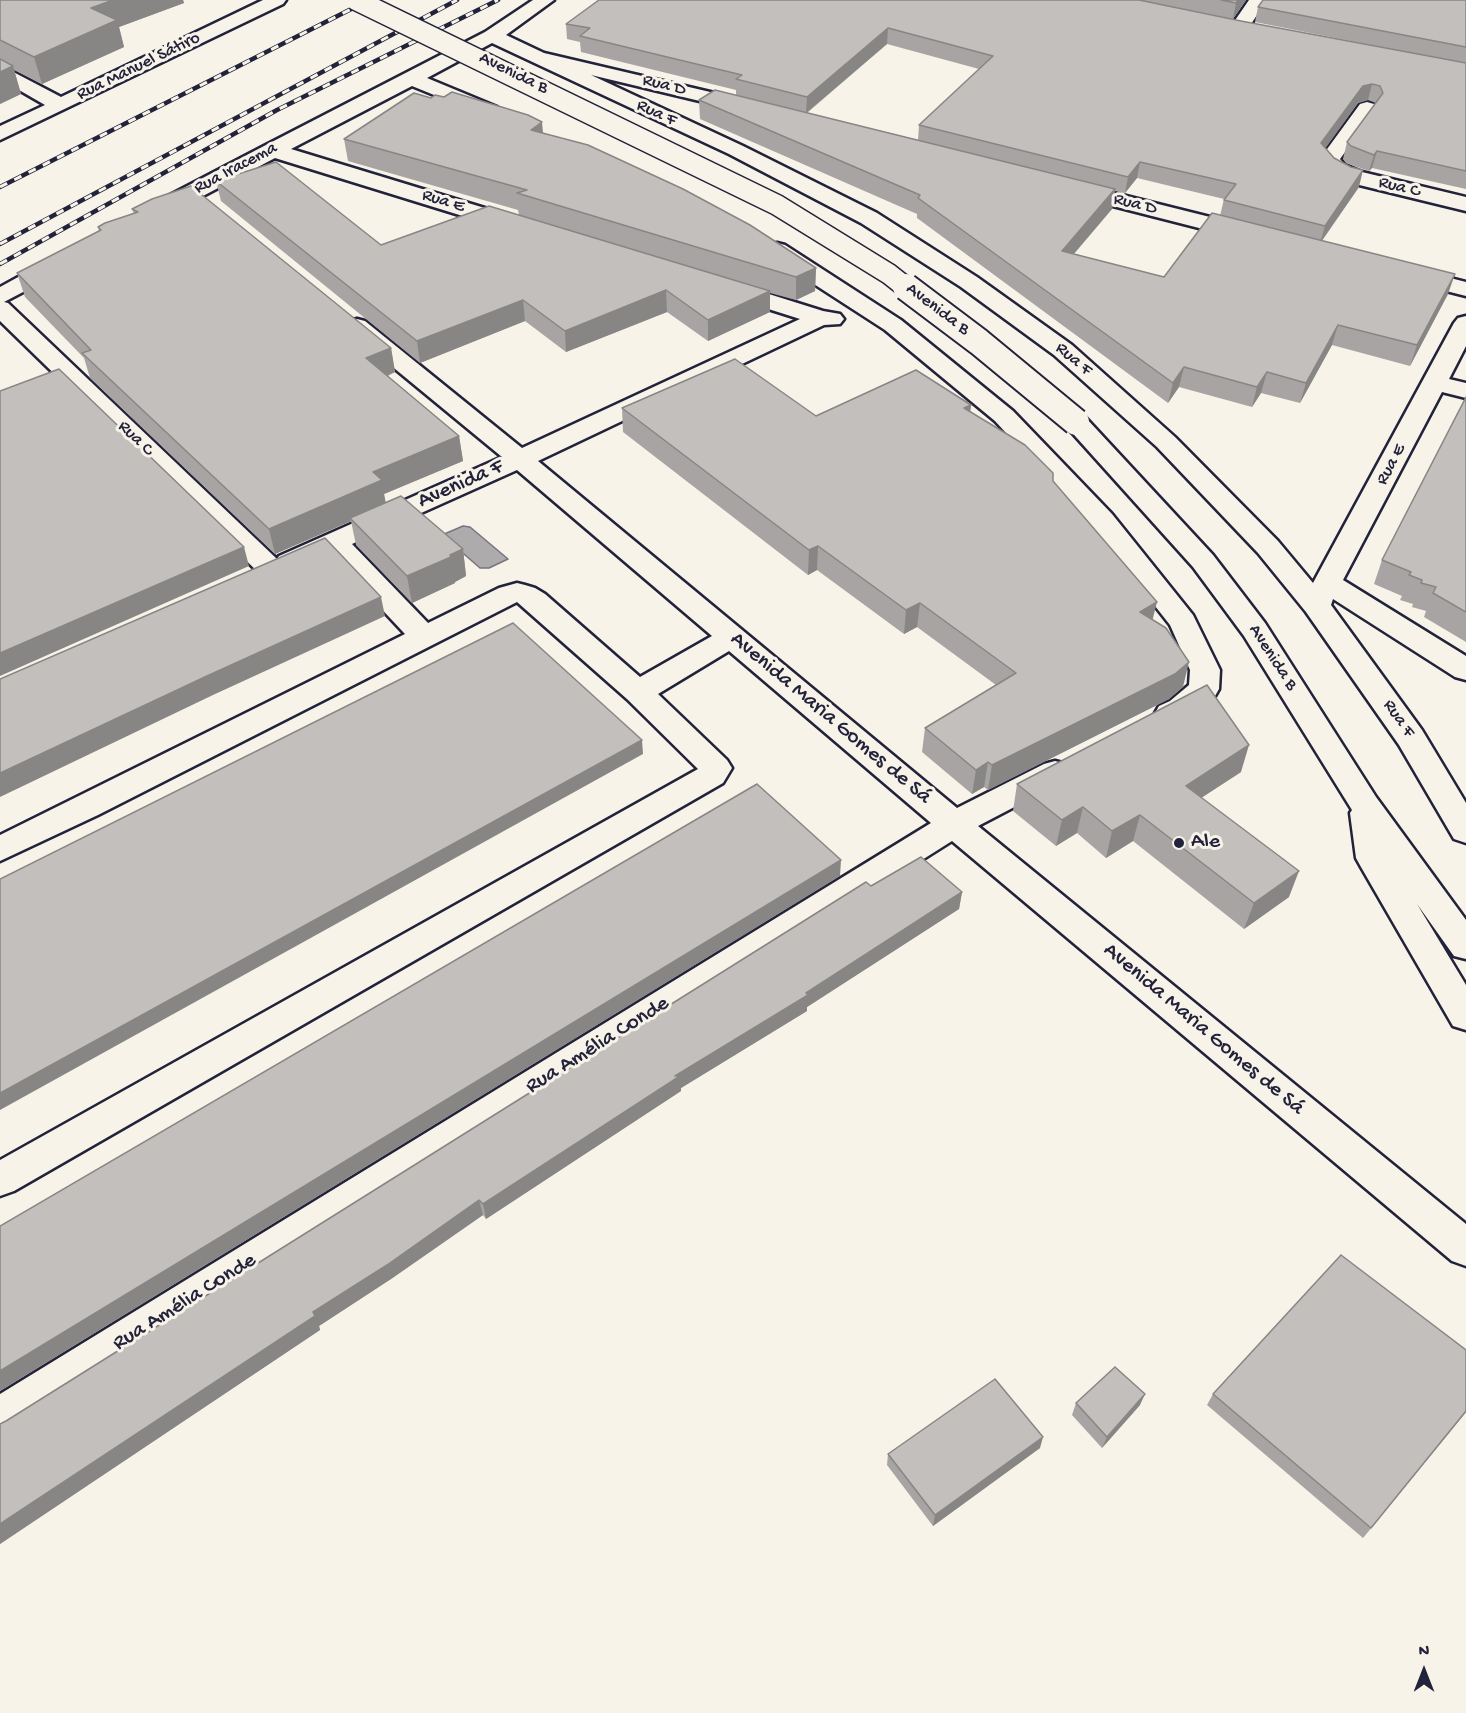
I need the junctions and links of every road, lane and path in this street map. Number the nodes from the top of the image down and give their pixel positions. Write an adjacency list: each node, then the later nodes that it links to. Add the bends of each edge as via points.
1 (275, 0): 12 (street, Rua Manuel Sátiro)
2 (356, 0): 48 (street, Avenida B, bridge, via 777,206 889,274 979,342 1077,422 1203,561 1255,630)
3 (545, 0): 8 (street, Rua Iracema)
4 (1258, 0): 6 (street)
5 (1215, 24): 6 (street)
6 (1238, 29): 7 (street)
7 (1261, 33)
8 (492, 36): 9 (street, Rua D); 11 (street, Rua Iracema)
9 (538, 57): 14 (street, Rua D); 41 (street, Rua F, via 869,218 969,282 1063,350 1166,442 1269,547)
10 (0, 71): 12 (street)
11 (410, 78): 15 (street); 17 (street, Rua Iracema)
12 (60, 105): 16 (street, Rua Manuel Sátiro)
13 (1367, 108): 20 (street, Rua C, via 1329,160 1338,169 1355,177)
14 (766, 111)
15 (514, 121)
16 (0, 134)
17 (271, 150): 19 (street, Rua Iracema); 23 (street, Rua E)
18 (1053, 184): 25 (street, Rua D)
19 (193, 192): 21 (street); 22 (street, Rua Iracema)
20 (1466, 204)
21 (220, 214)
22 (142, 219)
23 (540, 232)
24 (753, 237): 35 (street)
25 (1271, 239)
26 (81, 252): 30 (street)
27 (1386, 269): 29 (street)
28 (709, 283): 33 (street)
29 (1466, 289)
30 (0, 296)
31 (0, 308): 40 (street, Rua C)
32 (338, 310): 38 (street, Avenida Maria Gomes de Sá)
33 (821, 318): 35 (street); 38 (street, Avenida F)
34 (1466, 323): 36 (street, Rua E)
35 (894, 325): 46 (street, via 1004,416 1102,520 1183,622 1205,670 1204,689 1181,708)
36 (1436, 383): 37 (street); 41 (street, Rua E)
37 (1466, 391)
38 (520, 459): 39 (street, Avenida F); 42 (street, Avenida Maria Gomes de Sá)
39 (335, 543): 40 (street, Avenida F); 43 (street)
40 (260, 574)
41 (1323, 595): 44 (street, Rua F); 50 (street, Rua F)
42 (731, 636): 45 (street); 49 (street, Avenida Maria Gomes de Sá)
43 (424, 637): 45 (street, via 517,592 535,601); 51 (street)
44 (1466, 670)
45 (638, 692): 54 (street, via 714,764 712,775)
46 (1140, 729)
47 (1078, 760): 49 (street, Rua Amélia Conde)
48 (1365, 805): 52 (street, Avenida B); 53 (street, Avenida B, via 1373,858)
49 (954, 824): 55 (street, Avenida Maria Gomes de Sá); 56 (street, Rua Amélia Conde)
50 (1466, 831)
51 (0, 849)
52 (1466, 945)
53 (1466, 1016)
54 (0, 1179)
55 (1466, 1248)
56 (0, 1418)

